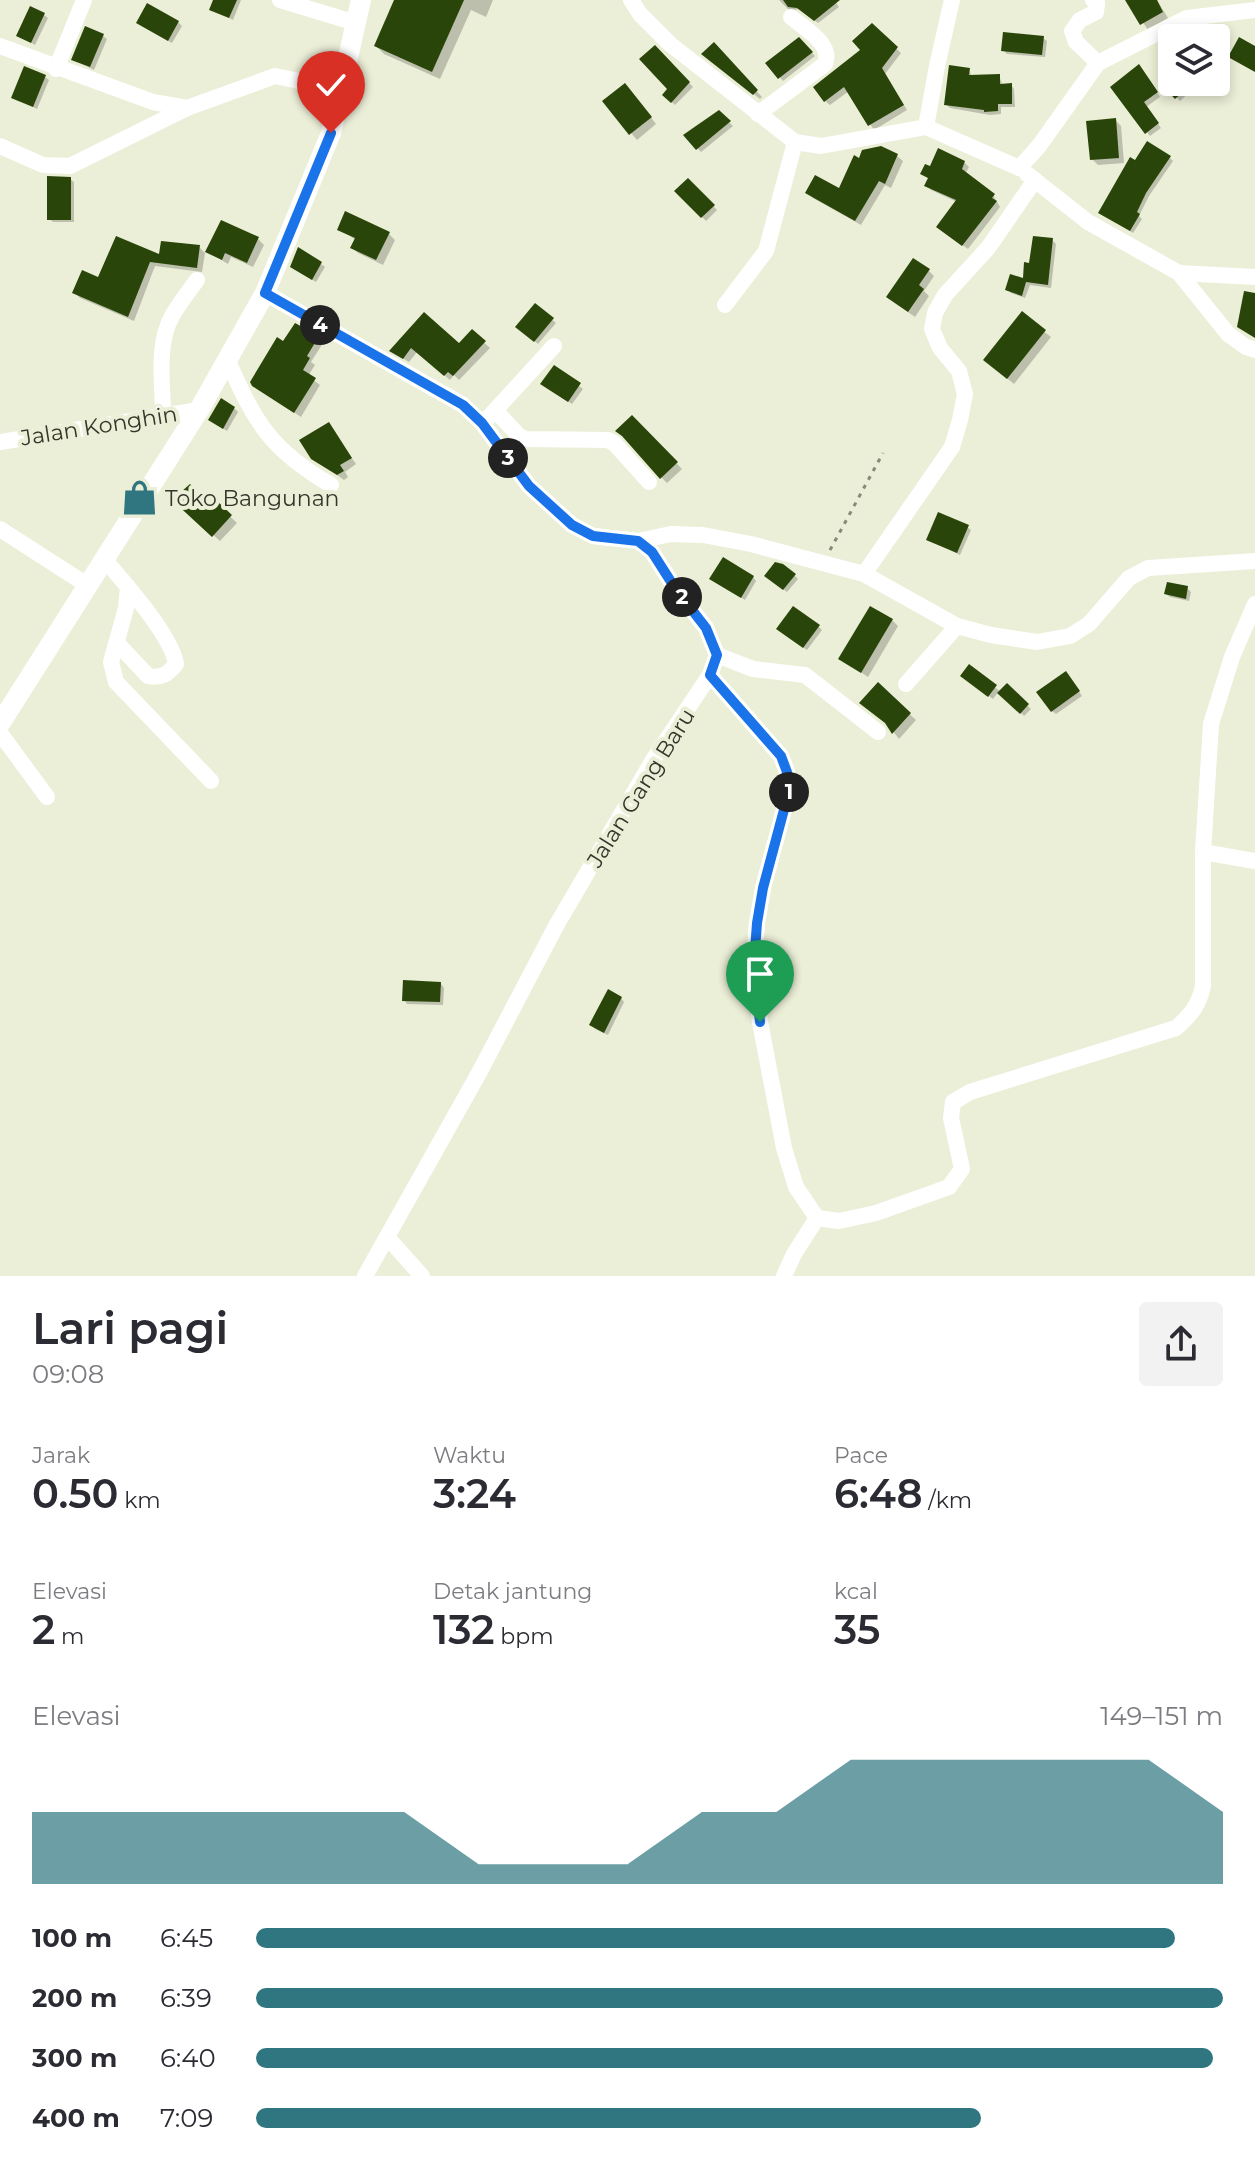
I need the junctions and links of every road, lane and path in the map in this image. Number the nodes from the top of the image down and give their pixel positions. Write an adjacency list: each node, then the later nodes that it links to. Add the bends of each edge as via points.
1 (84, 0): 12 (street)
2 (280, 0): 9 (street)
3 (361, 0): 9 (main road)
4 (631, 0): 15 (street, via 660,35)
5 (952, 0): 16 (street)
6 (1093, 0): 11 (street, via 1096,12 1072,31)
7 (1255, 10): 11 (street, via 1187,18)
8 (791, 17): 15 (street, via 825,47 828,56 825,64)
9 (356, 23): 13 (main road)
10 (0, 46): 12 (street)
11 (1098, 63): 19 (street)
12 (56, 69): 14 (street)
13 (341, 90): 14 (street, via 275,76); 24 (main road, via 320,165)
14 (187, 108): 18 (street, via 70,166 43,165)
15 (758, 114): 17 (street)
16 (926, 127): 17 (street, via 821,146); 19 (street)
17 (795, 142): 25 (street, via 766,251)
18 (0, 146)
19 (1019, 168): 20 (street)
20 (1035, 180): 21 (street, via 1088,222); 42 (street, via 935,313 932,329 959,371 965,394 960,420 952,447)
21 (1179, 273): 22 (street); 27 (street, via 1228,334)
22 (1255, 277)
23 (197, 280): 31 (street, via 166,333)
24 (265, 293): 28 (main road); 32 (street, via 454,400)
25 (725, 305)
26 (554, 346): 30 (street)
27 (1255, 350)
28 (228, 361): 29 (main road); 36 (street, via 267,435 286,455)
29 (199, 410): 31 (street, Jalan Konghin); 39 (main road)
30 (496, 411): 32 (street); 35 (street, via 526,439 608,440)
31 (163, 416): 33 (street, Jalan Konghin)
32 (482, 423): 38 (street, via 529,486 572,525 593,536)
33 (0, 442)
34 (883, 453): 41 (path)
35 (649, 482)
36 (331, 485)
37 (0, 529): 43 (street)
38 (638, 541): 41 (street, via 703,535); 48 (street, via 652,552 706,628)
39 (104, 559): 43 (main road); 44 (street)
40 (1255, 561): 46 (street, via 1148,568 1129,578 1089,624 1070,636 1037,642)
41 (822, 563): 42 (street)
42 (864, 574): 46 (street)
43 (87, 585): 51 (main road)
44 (128, 587): 47 (street); 47 (street, via 169,645 176,664 162,676 148,676)
45 (1255, 604): 56 (street, via 1211,724)
46 (957, 626): 50 (street)
47 (118, 644): 54 (street, via 111,662 116,682)
48 (717, 655): 49 (street, Jalan Gang Baru); 52 (street, via 753,669 805,675)
49 (710, 675): 58 (street, via 781,756 787,772 789,791 763,888 754,964 784,1148 796,1187); 59 (street, Jalan Gang Baru, via 653,760 556,926)
50 (906, 684)
51 (0, 724)
52 (878, 732)
53 (0, 733): 55 (street)
54 (211, 781)
55 (47, 797)
56 (1203, 852): 57 (street); 58 (street, via 1203,986 1188,1018 1154,1036 970,1092 953,1102 951,1118 962,1169 949,1187 876,1213 839,1221)
57 (1255, 861)
58 (817, 1218): 62 (street)
59 (388, 1238): 60 (street, Jalan Gang Baru); 61 (street)
60 (365, 1276)
61 (422, 1276)
62 (784, 1276)

